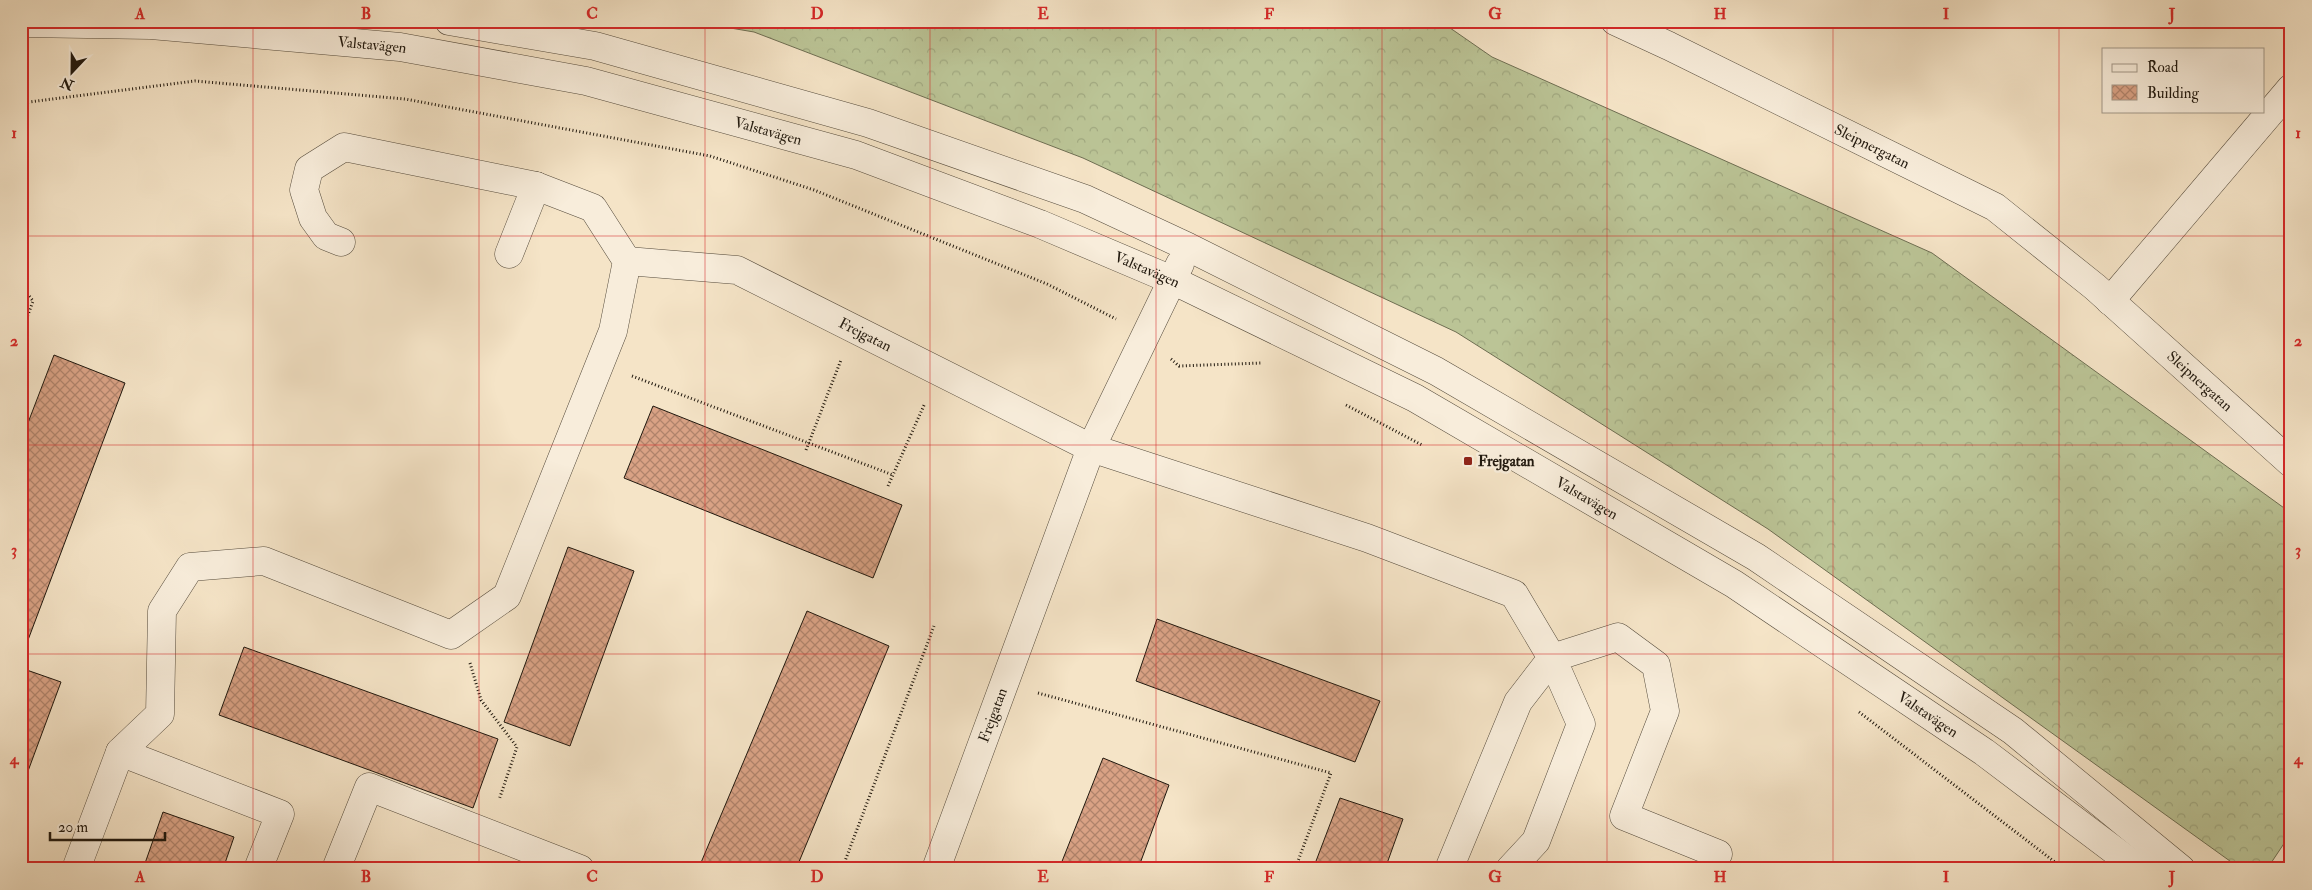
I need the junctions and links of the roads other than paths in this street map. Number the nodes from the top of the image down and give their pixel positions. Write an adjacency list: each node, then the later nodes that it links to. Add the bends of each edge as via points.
1 (449, 21): 7 (street, via 595,46 868,123 1085,200)
2 (1615, 21): 11 (street, Sleipnergatan, via 1995,207)
3 (21, 23): 10 (street, Valstavägen, via 150,25 400,47 586,81 856,155 1040,224)
4 (2291, 88): 11 (street)
5 (536, 186): 6 (street, via 344,147 309,169 304,190 313,218 326,236); 8 (street); 9 (street, via 593,208)
6 (342, 242)
7 (1188, 247): 10 (street, Frejgatan); 25 (street, via 1436,371 1756,556 2013,731)
8 (508, 254)
9 (627, 261): 12 (street, Frejgatan, via 737,270); 15 (street, via 612,331 507,596 451,636 264,561 190,567 162,611 160,714)
10 (1172, 280): 12 (street, Frejgatan); 24 (street, Valstavägen, via 1414,398 1734,584 1984,752)
11 (2110, 300): 13 (street, Sleipnergatan)
12 (1091, 448): 14 (street, Frejgatan, via 1368,538 1514,594); 21 (street, Frejgatan)
13 (2291, 463)
14 (1552, 658): 16 (street, via 1618,637 1656,665 1666,711 1624,816); 22 (street, via 1518,702); 23 (street, Frejgatan, via 1581,724 1536,841)
15 (120, 752): 17 (street); 18 (street, via 280,814)
16 (1718, 854)
17 (76, 869)
18 (258, 869)
19 (336, 869): 20 (street, via 369,787)
20 (580, 869)
21 (936, 869)
22 (1449, 869)
23 (1510, 869)
24 (2139, 869)
25 (2181, 869)

